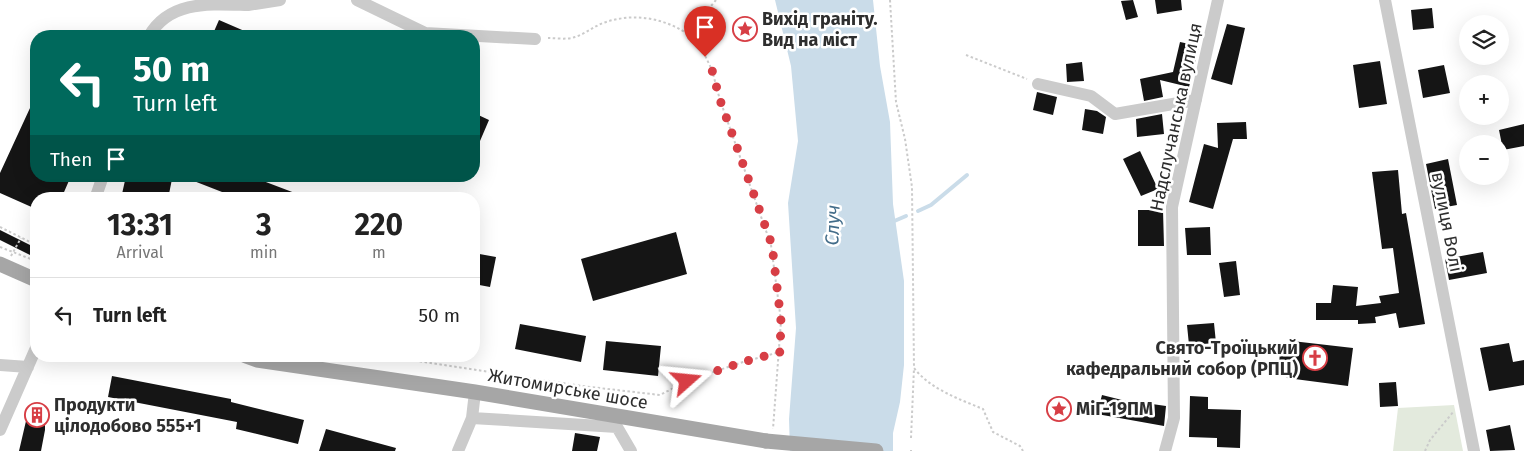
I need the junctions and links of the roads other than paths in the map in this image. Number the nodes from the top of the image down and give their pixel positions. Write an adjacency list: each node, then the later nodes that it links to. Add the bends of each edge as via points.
1 (280, 0): 5 (street)
2 (357, 0): 7 (street)
3 (1218, 0): 11 (street, Надслучанська вулиця)
4 (1385, 0): 25 (street, вулиця Волі)
5 (250, 2): 6 (street, via 179,9 166,14)
6 (153, 30)
7 (419, 30)
8 (480, 36): 9 (street)
9 (535, 39)
10 (1038, 84): 11 (street, via 1092,96 1115,114)
11 (1196, 100): 24 (street, Надслучанська вулиця, via 1172,206 1174,418)
12 (4, 263): 13 (main road)
13 (30, 277)
14 (30, 362): 17 (street)
15 (271, 362): 18 (main road, Житомирське шосе)
16 (0, 365): 17 (street)
17 (28, 367): 20 (street)
18 (475, 392): 19 (street); 23 (main road, Житомирське шосе, bridge)
19 (472, 418): 21 (street); 22 (street, via 617,427)
20 (0, 430)
21 (458, 451)
22 (631, 451)
23 (876, 451)
24 (1165, 451)
25 (1474, 451)

